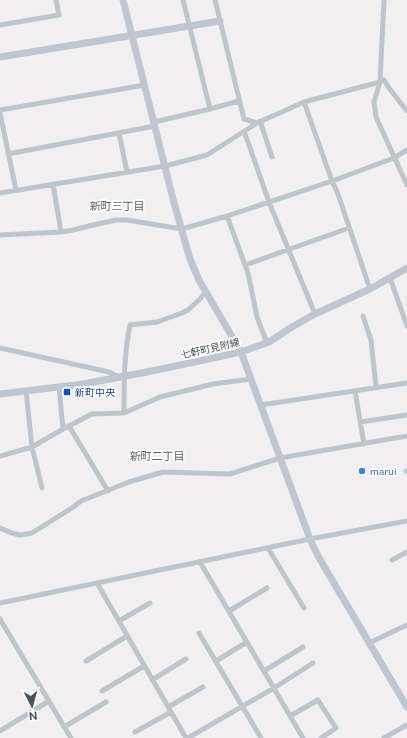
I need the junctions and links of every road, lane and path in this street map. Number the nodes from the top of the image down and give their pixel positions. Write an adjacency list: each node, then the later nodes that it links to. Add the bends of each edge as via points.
1 (56, 0): 7 (street, via 59,15)
2 (123, 0): 9 (street)
3 (183, 0): 8 (street)
4 (215, 0): 6 (street)
5 (384, 0): 11 (street)
6 (220, 21): 8 (street); 13 (street)
7 (0, 25)
8 (190, 26): 9 (street); 15 (street)
9 (132, 35): 10 (street); 12 (street)
10 (0, 57)
11 (382, 81): 14 (street); 16 (street); 25 (street, via 374,102 376,117)
12 (145, 85): 17 (street); 19 (street)
13 (239, 101): 15 (street); 18 (street, via 244,119)
14 (304, 102): 18 (street); 28 (street)
15 (210, 109): 19 (street)
16 (407, 111)
17 (0, 112): 23 (street)
18 (258, 122): 20 (street); 24 (street)
19 (155, 124): 21 (street); 26 (street)
20 (244, 131): 26 (street, via 207,155); 33 (street)
21 (120, 133): 23 (street); 27 (street)
22 (407, 150): 25 (street)
23 (8, 154): 31 (street)
24 (272, 157)
25 (394, 158): 28 (street); 30 (street)
26 (165, 166): 27 (street); 36 (street)
27 (127, 172): 29 (street)
28 (332, 180): 33 (street); 35 (street)
29 (53, 184): 31 (street); 37 (street)
30 (407, 185)
31 (16, 190): 32 (street)
32 (0, 194)
33 (269, 202): 34 (street); 39 (street)
34 (227, 216): 36 (street); 40 (street)
35 (349, 228): 39 (street); 43 (street)
36 (182, 229): 37 (street, via 116,220); 44 (street, via 190,259)
37 (61, 232): 38 (street)
38 (0, 235)
39 (288, 250): 40 (street); 45 (street)
40 (245, 265): 48 (street, via 257,317)
41 (407, 268): 42 (street, 七軒町見附線)
42 (390, 278): 43 (street, 七軒町見附線); 47 (street)
43 (370, 289): 45 (street, 七軒町見附線)
44 (206, 291): 50 (street); 51 (street, via 196,303 182,313 157,322 130,325)
45 (315, 314): 48 (street, 七軒町見附線)
46 (363, 316): 55 (street, via 370,340)
47 (407, 326)
48 (267, 343): 50 (street, 七軒町見附線)
49 (0, 348): 51 (street)
50 (241, 352): 51 (street, 七軒町見附線); 52 (street)
51 (122, 377): 54 (street, 七軒町見附線); 60 (street)
52 (251, 379): 59 (street); 60 (street, via 213,384 160,397)
53 (407, 383): 55 (street)
54 (59, 387): 56 (street, 七軒町見附線); 64 (street)
55 (376, 387): 57 (street)
56 (26, 391): 58 (street, 七軒町見附線); 67 (street)
57 (355, 391): 59 (street); 62 (street)
58 (0, 394)
59 (261, 405): 69 (street)
60 (124, 413): 63 (street, via 92,414)
61 (407, 415): 62 (street)
62 (360, 422): 66 (street)
63 (69, 426): 64 (street); 71 (street)
64 (63, 429): 67 (street)
65 (407, 436): 66 (street)
66 (364, 444): 69 (street)
67 (32, 447): 68 (street); 70 (street)
68 (0, 456)
69 (280, 458): 71 (street, via 230,474 163,472); 74 (street)
70 (42, 488)
71 (108, 491): 73 (street, via 82,501 32,533 12,534)
72 (407, 521): 74 (street)
73 (0, 528)
74 (310, 539): 75 (street); 91 (street)
75 (268, 548): 78 (street); 83 (street)
76 (407, 552): 77 (street)
77 (392, 560)
78 (200, 562): 79 (street); 84 (street)
79 (97, 583): 81 (street); 86 (street)
80 (267, 588): 84 (street)
81 (0, 603)
82 (150, 603): 86 (street)
83 (304, 608)
84 (229, 611): 90 (street)
85 (0, 619): 103 (street)
86 (119, 621): 89 (street)
87 (407, 625): 91 (street)
88 (199, 633): 95 (street)
89 (127, 636): 94 (street); 97 (street)
90 (247, 642): 95 (street); 98 (street)
91 (369, 643): 107 (street)
92 (303, 647): 98 (street)
93 (186, 659): 99 (street)
94 (86, 661)
95 (216, 661): 105 (street)
96 (313, 663): 101 (street)
97 (144, 666): 99 (street); 102 (street)
98 (264, 671): 101 (street)
99 (152, 680): 106 (street)
100 (203, 688): 106 (street)
101 (274, 688): 105 (street); 109 (street)
102 (102, 691)
103 (49, 701): 111 (street); 112 (street)
104 (106, 702): 111 (street)
105 (243, 706): 115 (street); 116 (street)
106 (168, 707): 108 (street)
107 (407, 707)
108 (171, 712): 113 (street); 115 (street)
109 (290, 716): 117 (street); 118 (street, via 318,700 336,728)
110 (407, 725): 119 (street)
111 (64, 727): 114 (street)
112 (0, 731)
113 (135, 732)
114 (70, 738)
115 (187, 738)
116 (261, 738)
117 (303, 738)
118 (321, 738)
119 (384, 738)

